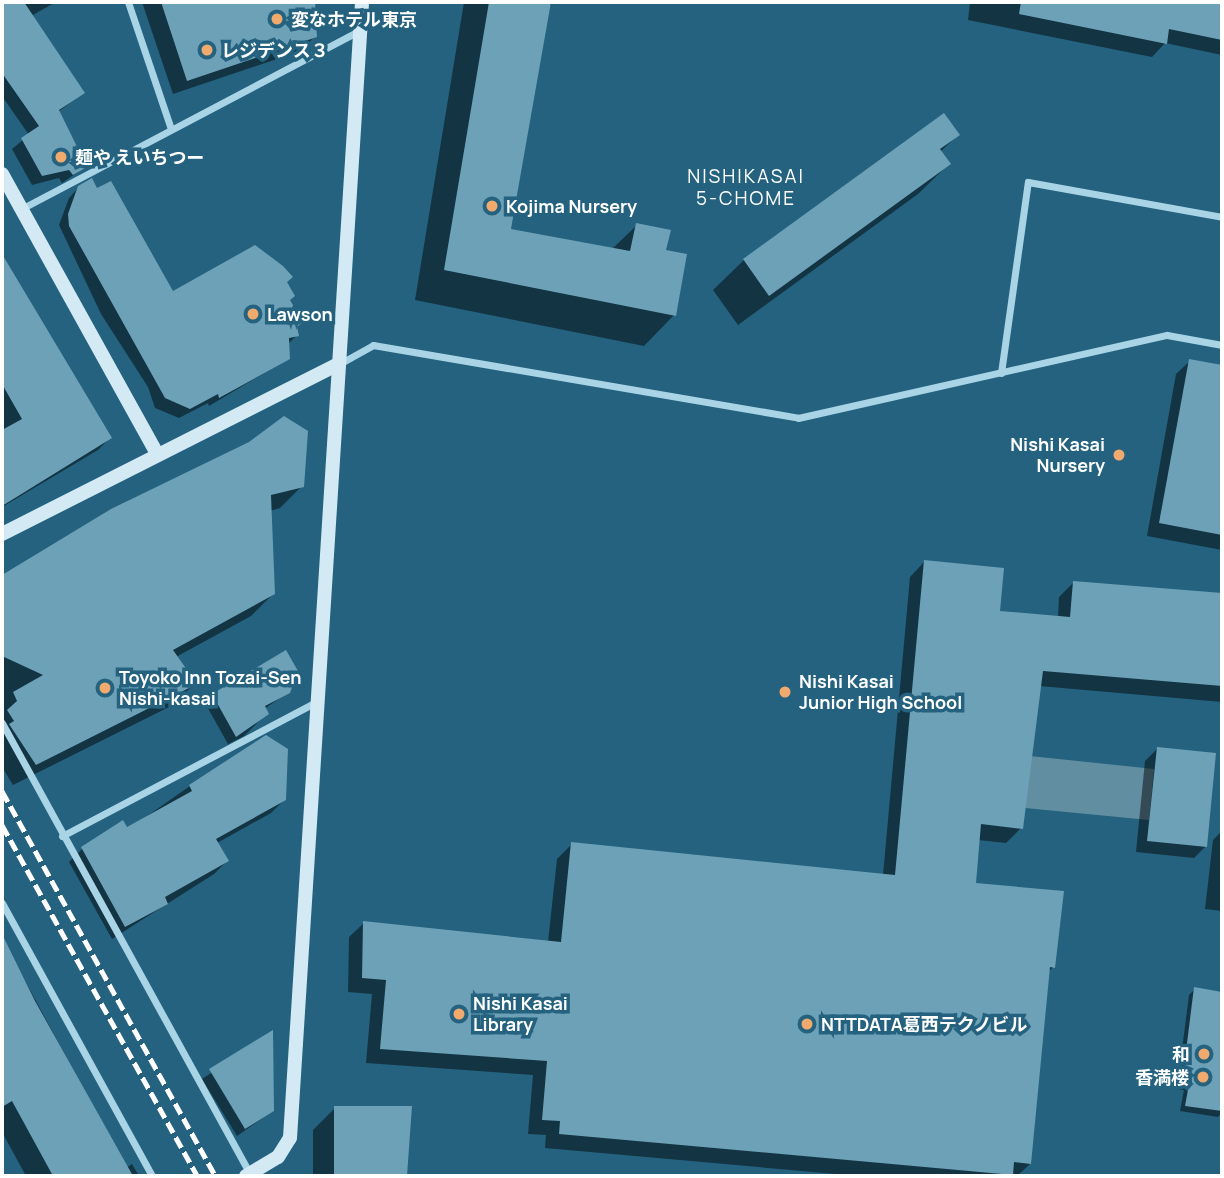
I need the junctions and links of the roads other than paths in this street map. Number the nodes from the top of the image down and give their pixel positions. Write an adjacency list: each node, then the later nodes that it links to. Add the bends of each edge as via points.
1 (128, 2): 4 (street)
2 (362, 2): 3 (street)
3 (359, 30): 4 (street); 9 (street)
4 (171, 129): 6 (street)
5 (2, 174): 6 (street)
6 (21, 209): 11 (street)
7 (1222, 217): 10 (street, via 1028,182)
8 (1222, 345): 10 (street, via 1167,335)
9 (338, 364): 10 (street, via 373,345 798,418); 11 (street); 13 (street)
10 (1001, 373)
11 (157, 454): 12 (street)
12 (2, 534)
13 (317, 701): 15 (street); 17 (street, via 290,1138 278,1157)
14 (2, 723): 15 (street)
15 (62, 836): 17 (street)
16 (2, 903): 18 (street)
17 (248, 1175)
18 (152, 1176)

